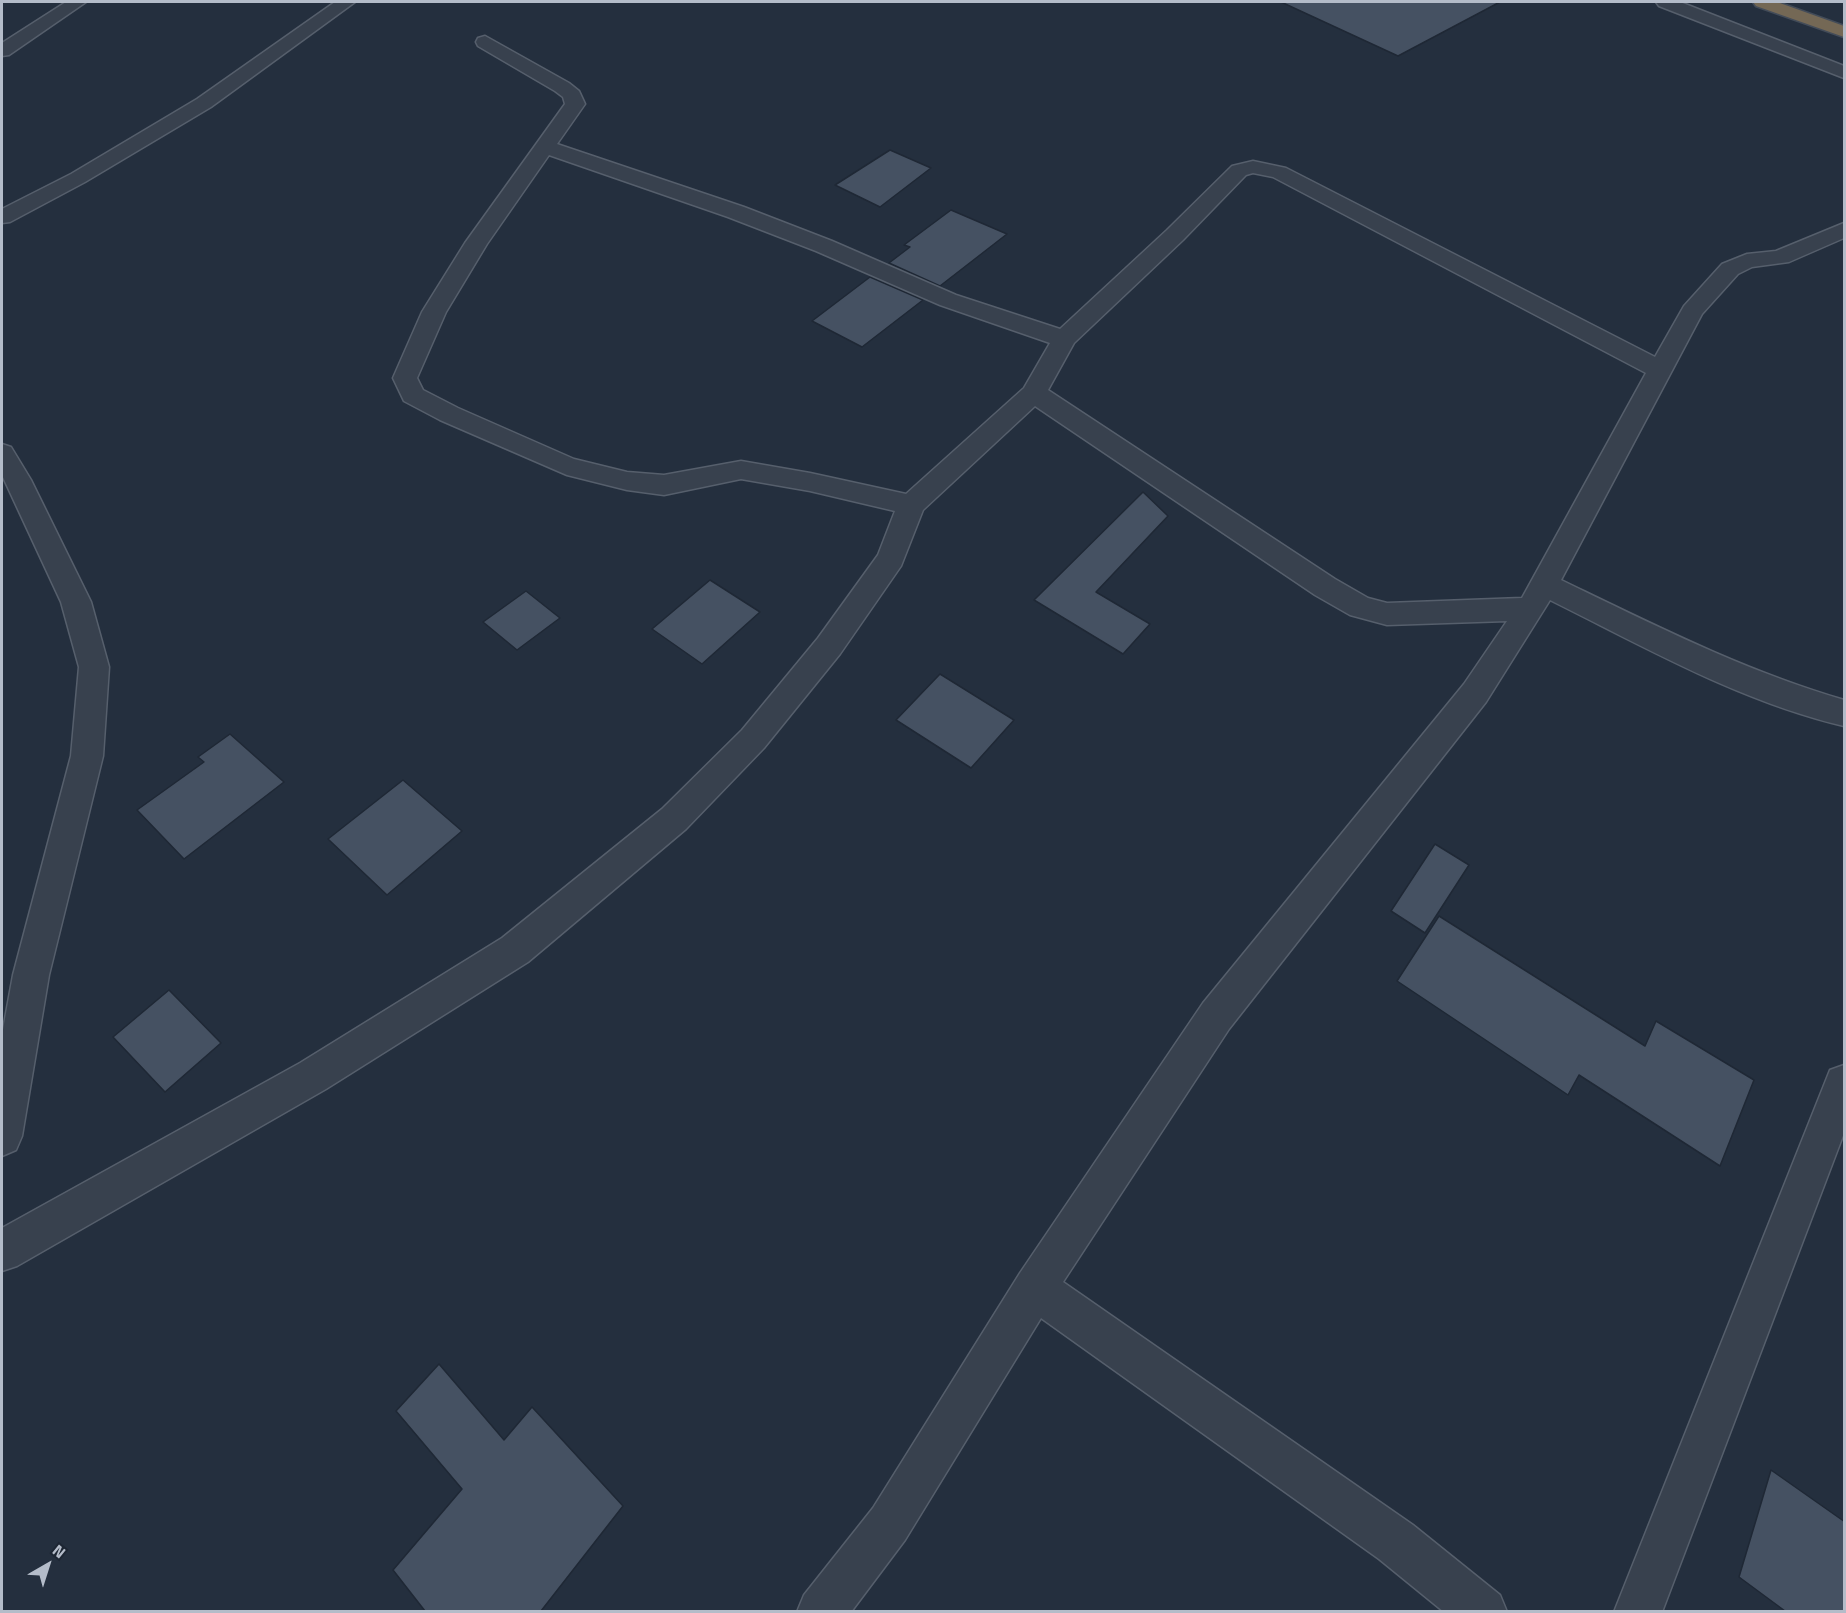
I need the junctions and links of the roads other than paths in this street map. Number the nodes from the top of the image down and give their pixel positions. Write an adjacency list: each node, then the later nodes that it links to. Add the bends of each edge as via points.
1 (77, 2): 7 (street)
2 (346, 2): 10 (street, via 204,103 78,178)
3 (1665, 2): 8 (street)
4 (1762, 2): 5 (highway)
5 (1845, 32)
6 (485, 42): 9 (street, via 572,95 575,104)
7 (2, 51)
8 (1845, 72)
9 (545, 147): 12 (street, via 736,212 948,300); 16 (street, via 434,312 405,378 413,395 567,466 627,481 664,485 741,470)
10 (2, 217)
11 (1845, 230): 13 (street, via 1781,257 1747,261 1730,269 1692,311)
12 (1064, 339): 13 (street, via 1239,170 1253,167 1280,172); 14 (street)
13 (1660, 370): 17 (street)
14 (1034, 393): 16 (street); 17 (street, via 1360,607 1388,614)
15 (2, 453): 20 (street, via 76,602 94,668 87,756 31,975)
16 (911, 505): 21 (street, via 891,559 829,646 753,739 648,841 515,950 313,1076)
17 (1537, 596): 18 (street, via 1786,696); 22 (street, via 1475,693 1216,1016)
18 (1845, 713)
19 (1845, 1084): 25 (street)
20 (2, 1136)
21 (2, 1251)
22 (1035, 1288): 23 (street, via 889,1524); 24 (street, via 1396,1542)
23 (821, 1611)
24 (1482, 1611)
25 (1638, 1611)

